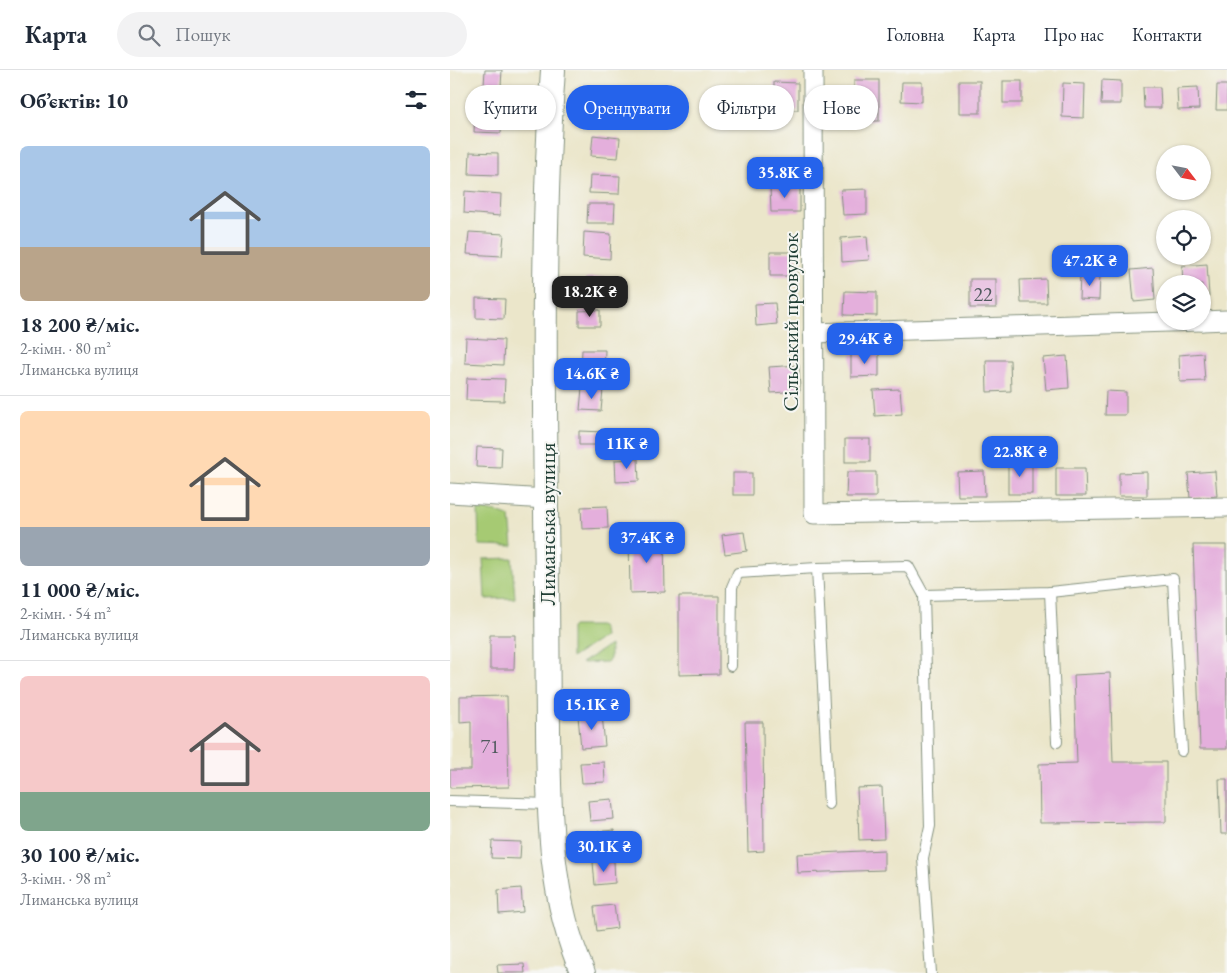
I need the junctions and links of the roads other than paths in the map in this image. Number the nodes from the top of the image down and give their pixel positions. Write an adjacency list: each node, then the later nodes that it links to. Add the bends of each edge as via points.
1 (553, 70): 8 (street, Лиманська вулиця, via 549,136)
2 (813, 70): 6 (street, Сільський провулок)
3 (1227, 320): 4 (street)
4 (1211, 321)
5 (1156, 322): 6 (street)
6 (813, 333): 9 (street, Сільський провулок, via 814,514)
7 (450, 493): 8 (street)
8 (546, 499): 17 (street, Лиманська вулиця)
9 (1227, 506)
10 (817, 568): 12 (lane, via 908,566); 13 (lane, via 738,573 732,587); 18 (lane)
11 (1050, 592): 12 (lane); 14 (lane); 15 (lane, via 1173,579)
12 (924, 595): 20 (lane, via 930,826 923,858)
13 (731, 666)
14 (1057, 742)
15 (1182, 751)
16 (450, 801): 17 (lane)
17 (549, 804): 19 (street, Лиманська вулиця, via 566,928)
18 (829, 804)
19 (583, 973)
20 (931, 973)

